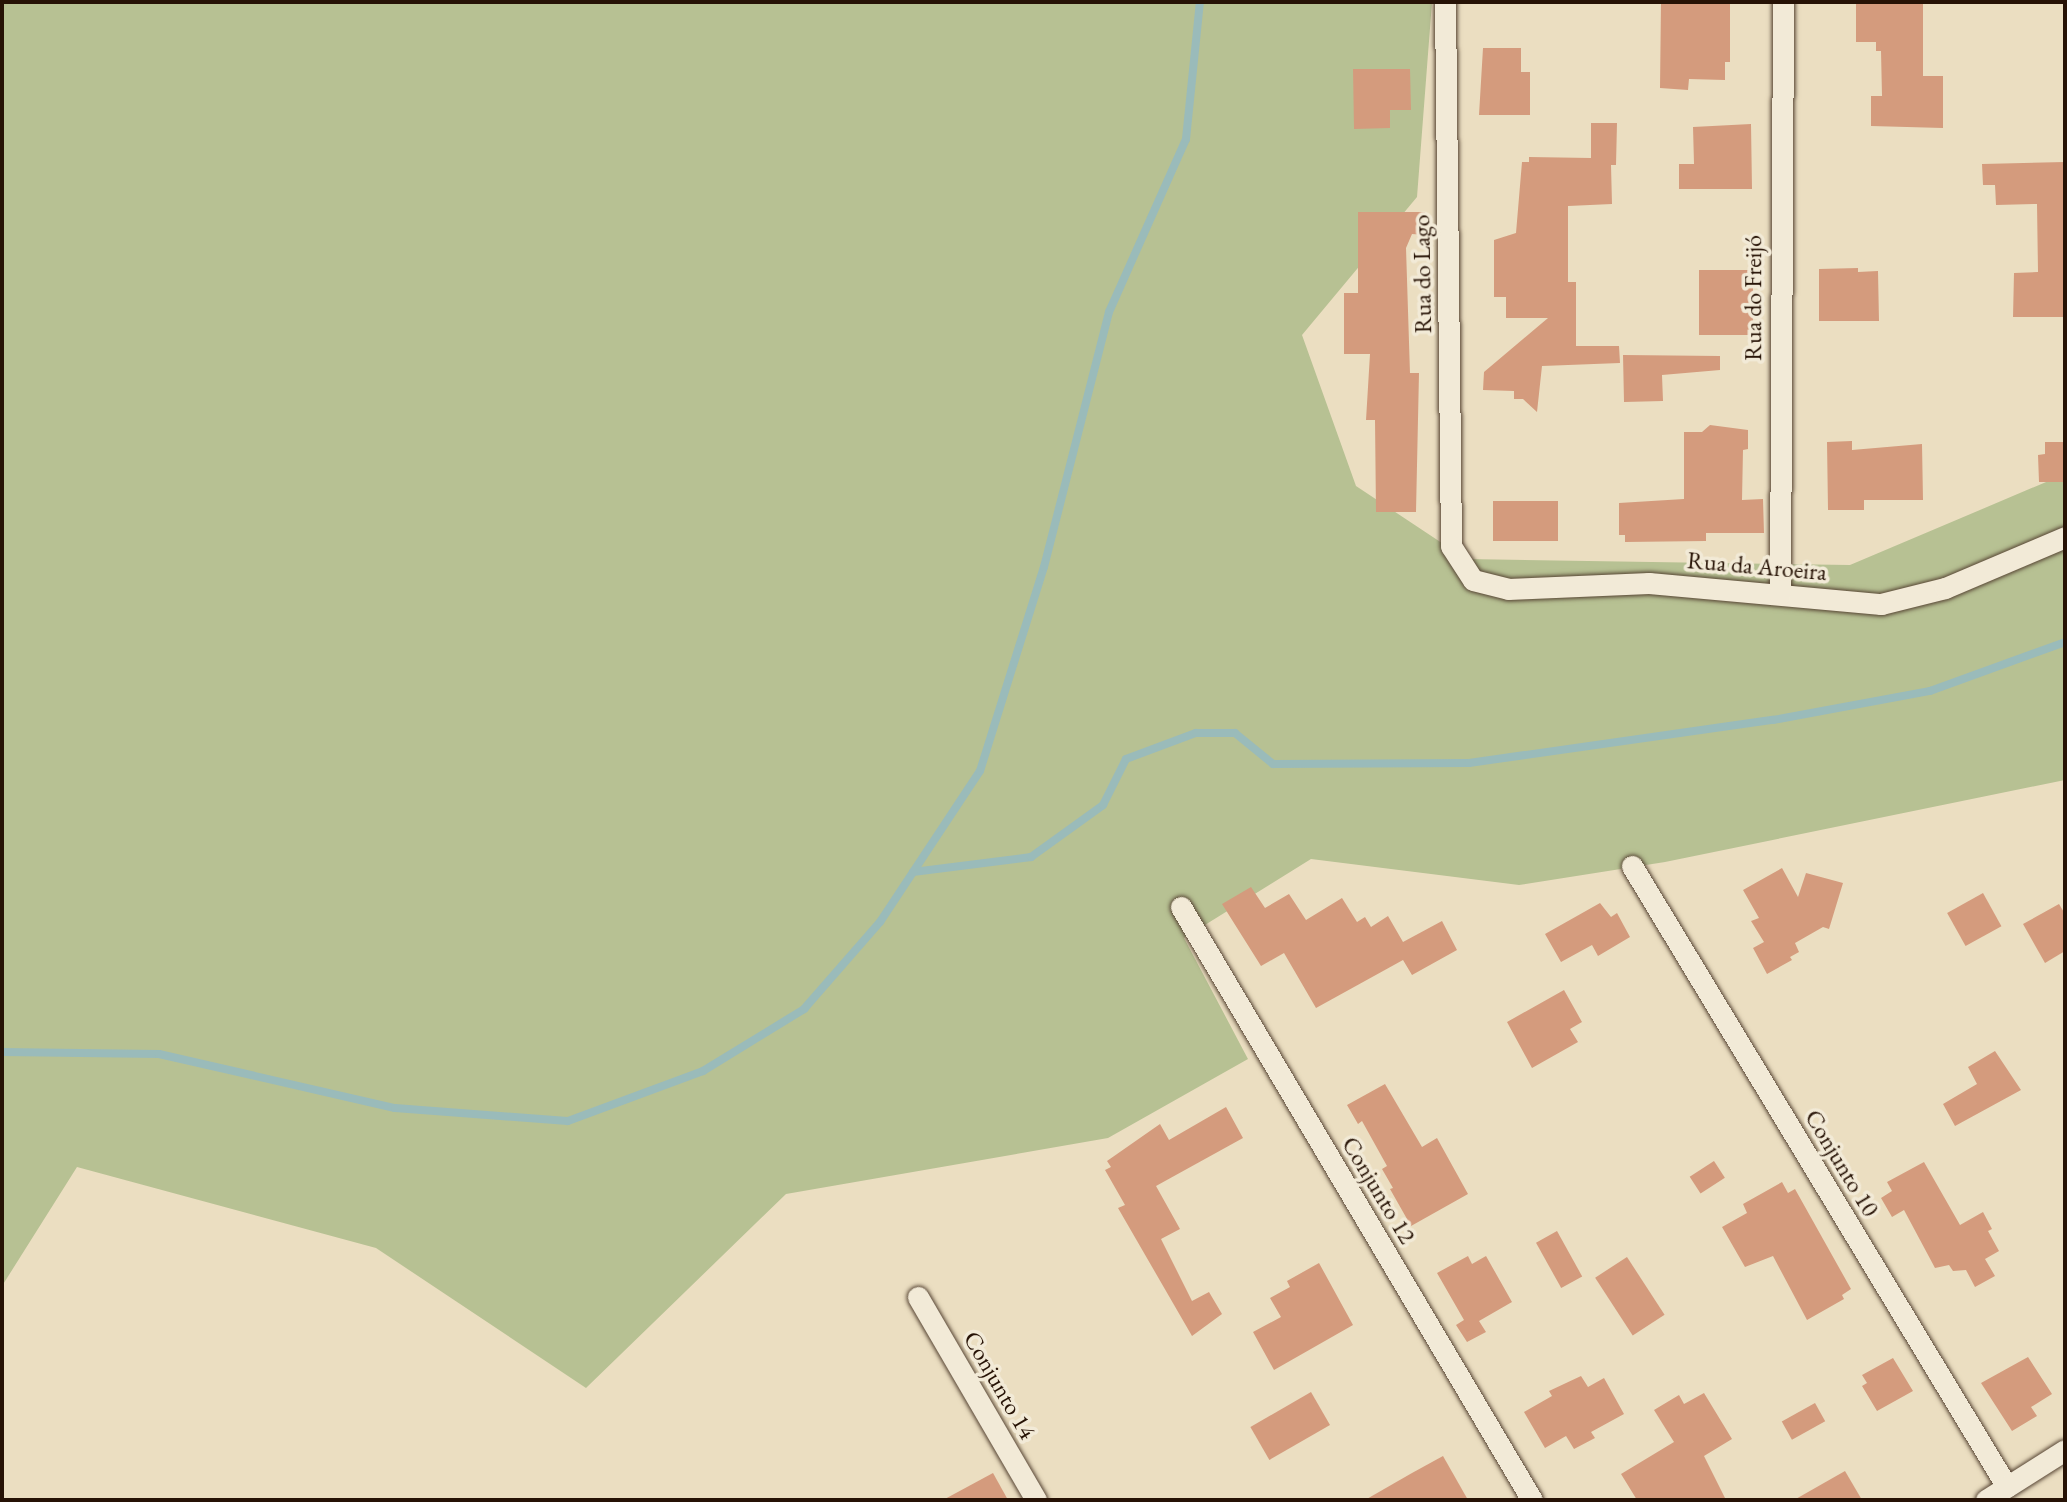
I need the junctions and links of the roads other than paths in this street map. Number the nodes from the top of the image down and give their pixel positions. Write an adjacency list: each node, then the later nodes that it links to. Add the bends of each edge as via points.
1 (1445, 2): 4 (street, Rua do Lago)
2 (1783, 2): 5 (street, Rua do Freijó)
3 (2065, 537): 5 (street, Rua da Aroeira, via 1945,588 1881,604)
4 (1451, 546): 5 (street, Rua da Aroeira, via 1473,580 1508,589 1649,583)
5 (1780, 594)
6 (1632, 866): 10 (street, Conjunto 10)
7 (1181, 907): 12 (street, Conjunto 12)
8 (918, 1297): 11 (street, Conjunto 14)
9 (2065, 1450): 10 (street)
10 (2007, 1487): 13 (street)
11 (1036, 1500)
12 (1532, 1500)
13 (1986, 1500)

